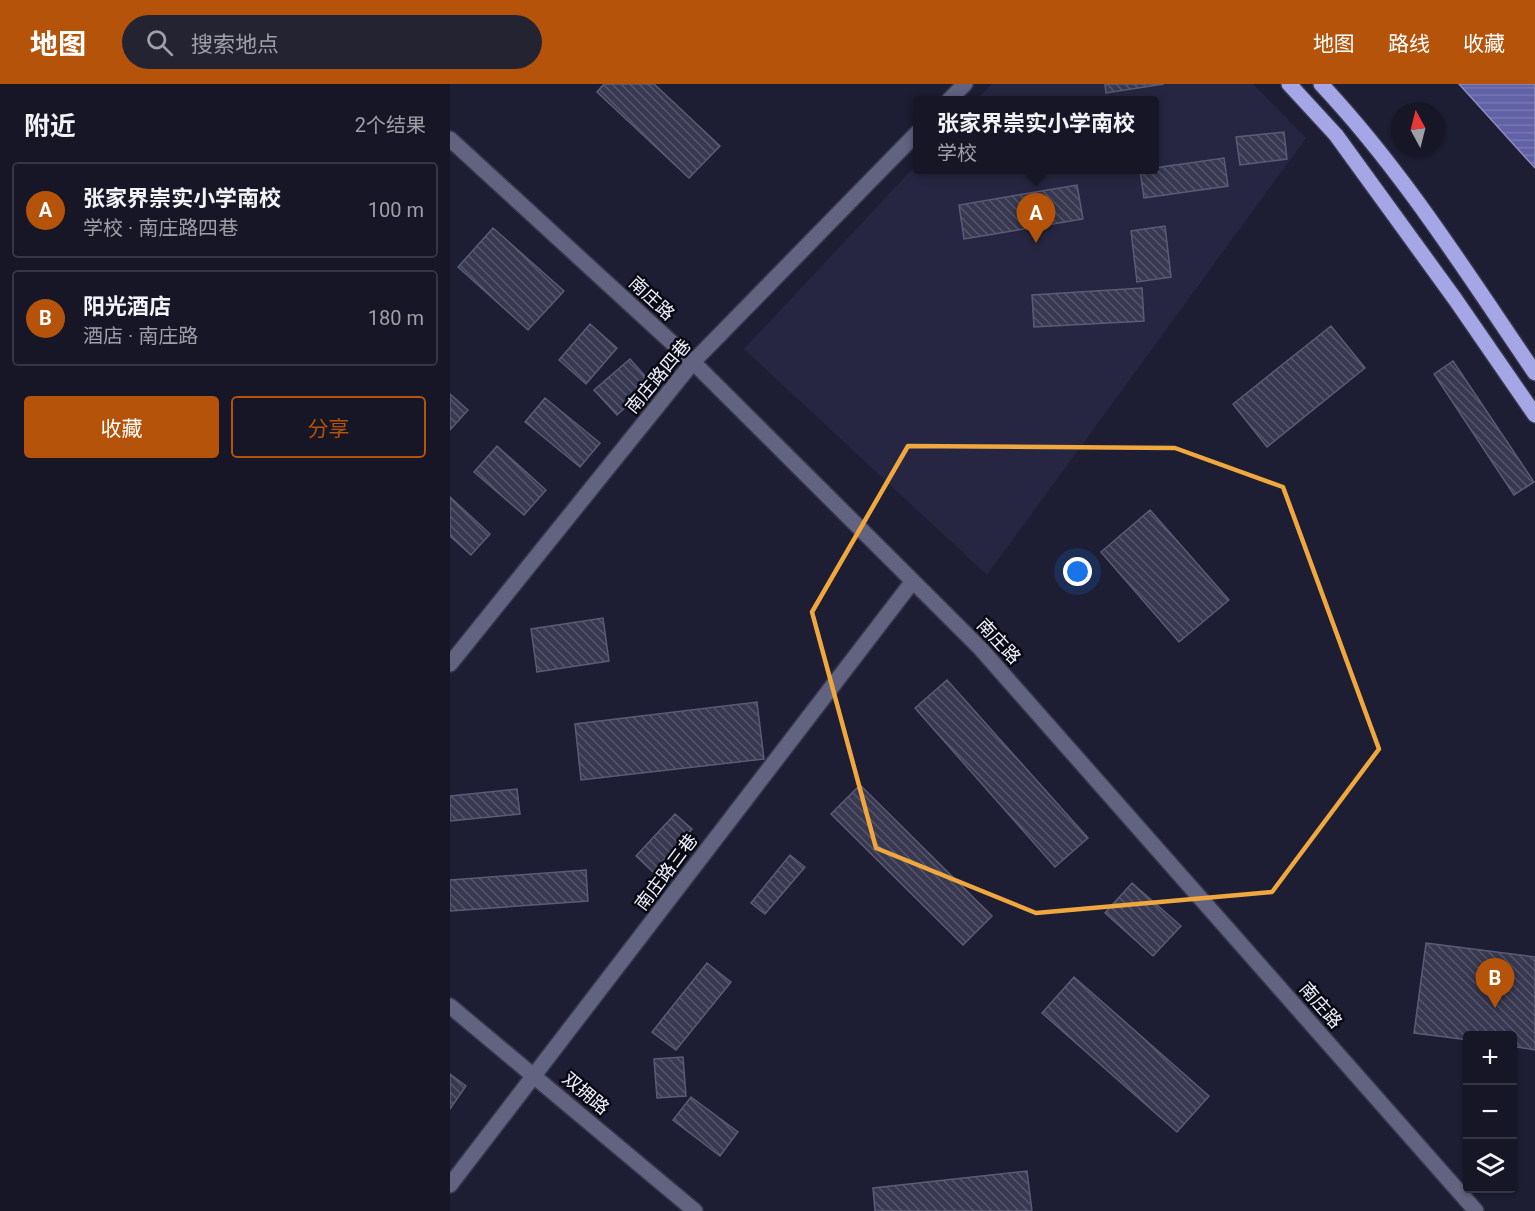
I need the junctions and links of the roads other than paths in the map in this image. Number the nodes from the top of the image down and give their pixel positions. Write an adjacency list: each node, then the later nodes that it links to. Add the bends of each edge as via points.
1 (965, 84): 4 (street)
2 (1288, 84): 9 (main road, via 1357,162)
3 (1321, 84): 8 (main road, via 1355,120 1403,184)
4 (953, 96)
5 (913, 137): 7 (street, 南庄路四巷)
6 (450, 139): 7 (street, 南庄路)
7 (693, 362): 10 (street, 南庄路); 11 (street, 南庄路四巷)
8 (1535, 373)
9 (1535, 415)
10 (913, 581): 13 (street, 南庄路三巷); 16 (street, 南庄路, via 980,648)
11 (450, 664)
12 (450, 1006): 13 (street, 双拥路)
13 (535, 1075): 14 (street, 南庄路三巷); 15 (street, 双拥路)
14 (450, 1185)
15 (695, 1211)
16 (1476, 1211)

